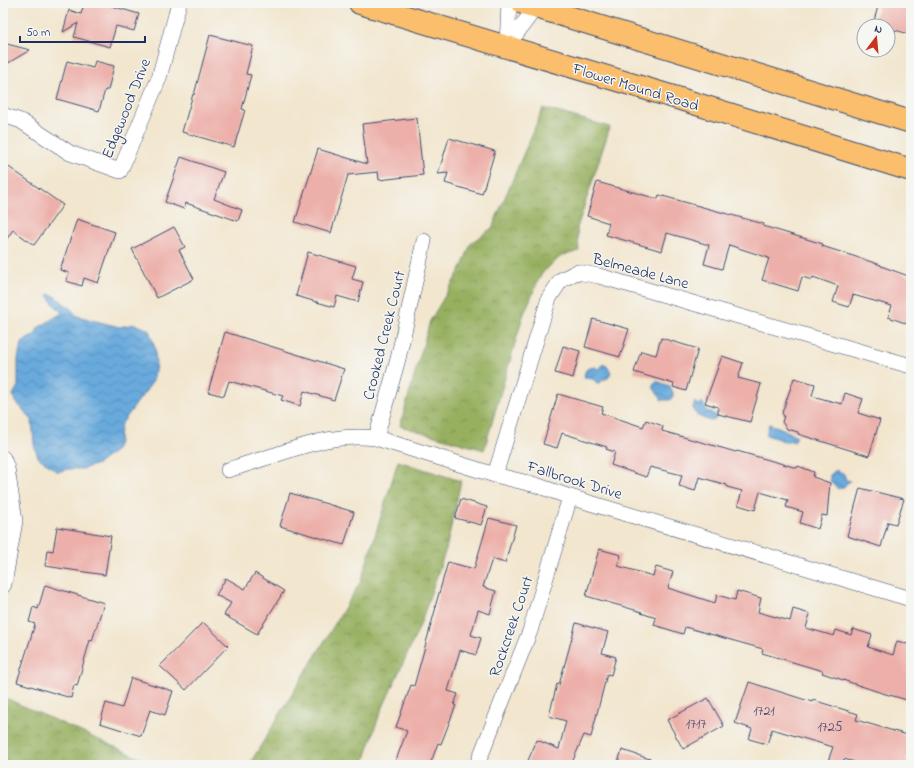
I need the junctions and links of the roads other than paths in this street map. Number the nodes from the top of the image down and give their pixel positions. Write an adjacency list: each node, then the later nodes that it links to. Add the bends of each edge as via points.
1 (179, 3): 6 (street, Edgewood Drive, via 159,78 120,171 70,153 21,121)
2 (360, 3): 5 (main road, Flower Mound Road)
3 (509, 3): 5 (street)
4 (532, 4): 5 (street); 7 (main road)
5 (507, 46): 8 (main road, Flower Mound Road)
6 (3, 115)
7 (911, 122)
8 (911, 170)
9 (424, 241): 11 (street, Crooked Creek Court, via 398,360)
10 (911, 366): 14 (street, Belmeade Lane, via 599,276 577,272 561,280 549,298)
11 (376, 438): 13 (street, Fallbrook Drive, via 361,436 316,442); 14 (street, Fallbrook Drive)
12 (3, 458): 16 (street, via 7,468 15,521)
13 (228, 470)
14 (495, 474): 15 (street, Fallbrook Drive)
15 (570, 497): 17 (street, Fallbrook Drive); 18 (street, Rockcreek Court, via 530,631)
16 (3, 586)
17 (911, 599)
18 (477, 765)

